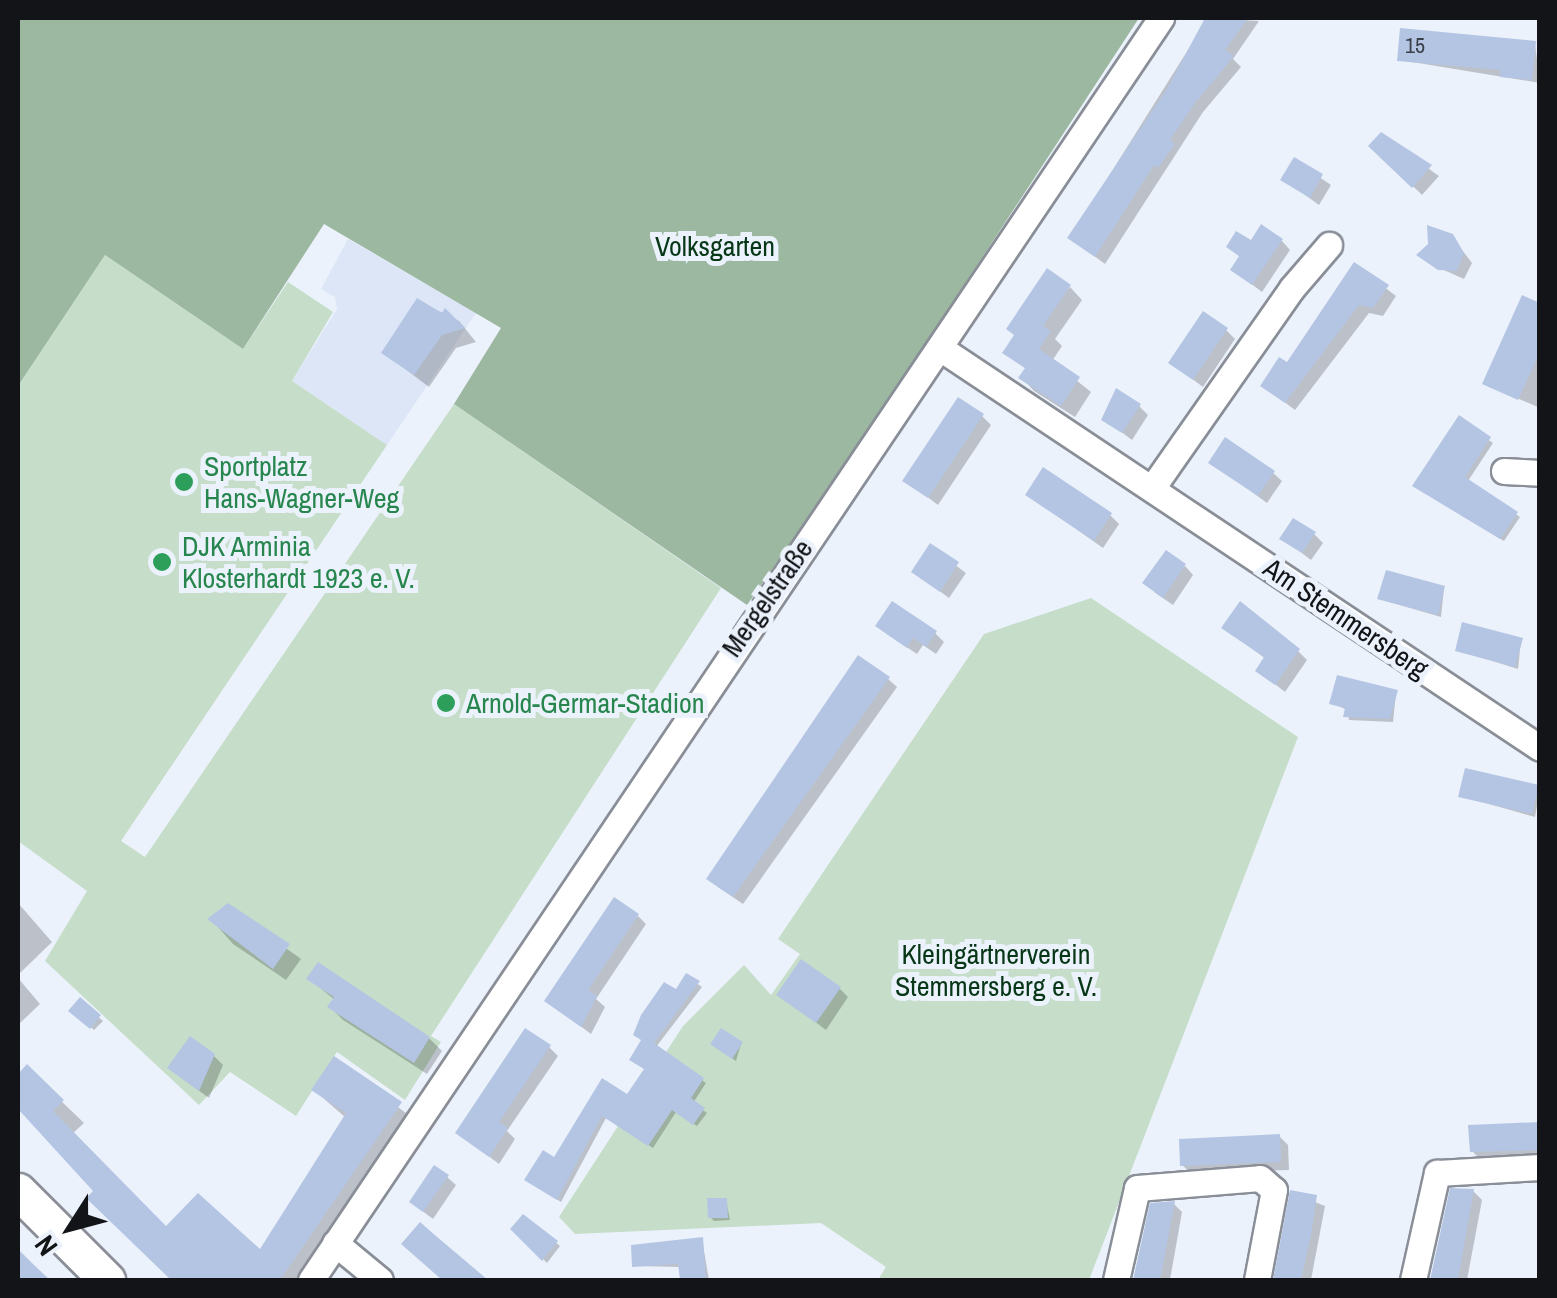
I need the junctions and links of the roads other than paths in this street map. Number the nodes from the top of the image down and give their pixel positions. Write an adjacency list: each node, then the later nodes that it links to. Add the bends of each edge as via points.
1 (1161, 18): 3 (street, Mergelstraße)
2 (1329, 245): 6 (street)
3 (940, 348): 6 (street, Am Stemmersberg); 10 (street, Mergelstraße)
4 (1504, 471): 5 (street)
5 (1540, 473)
6 (1152, 488): 7 (street, Am Stemmersberg)
7 (1540, 748)
8 (1540, 1167): 16 (street, via 1437,1174)
9 (18, 1191): 11 (main road)
10 (335, 1244): 12 (street, Mergelstraße); 13 (street)
11 (107, 1280)
12 (311, 1280)
13 (380, 1280)
14 (1116, 1280): 15 (street, via 1137,1188 1260,1178 1274,1190)
15 (1256, 1280)
16 (1413, 1280)

